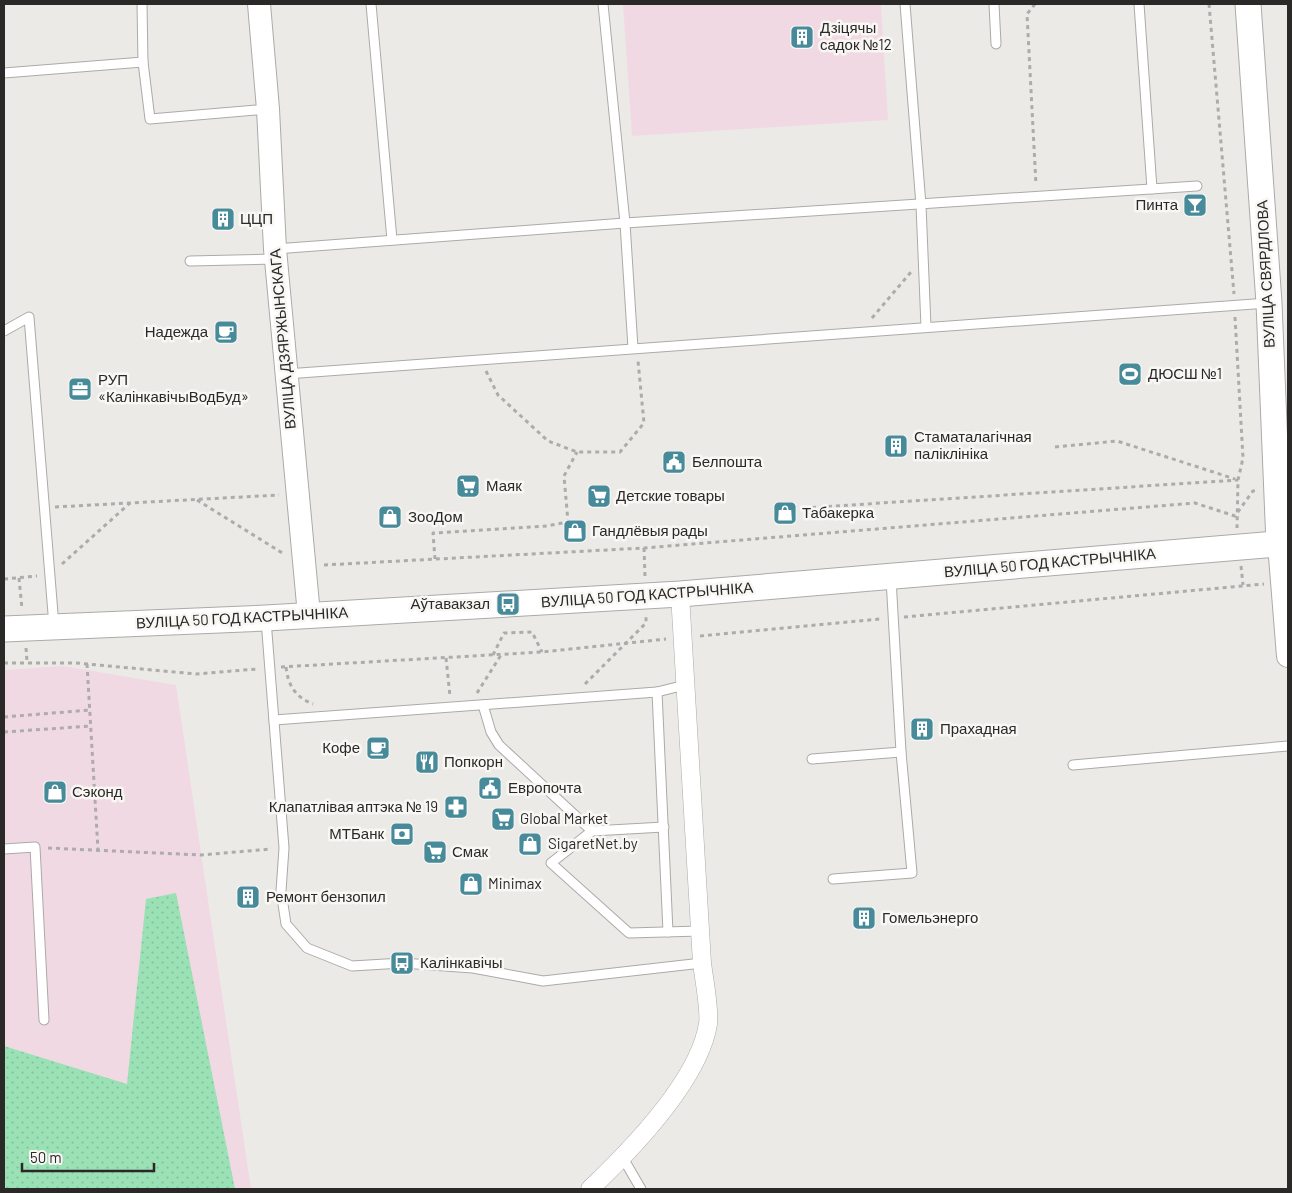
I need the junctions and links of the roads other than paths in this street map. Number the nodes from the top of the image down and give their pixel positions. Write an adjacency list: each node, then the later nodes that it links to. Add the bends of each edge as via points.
1 (142, 4): 10 (lane)
2 (259, 4): 12 (street, ВУЛІЦА ДЗЯРЖЫНСКАГА)
3 (371, 4): 17 (lane)
4 (603, 4): 16 (lane)
5 (905, 4): 15 (lane)
6 (994, 4): 9 (lane)
7 (1139, 4): 14 (lane)
8 (1248, 4): 20 (main road, ВУЛІЦА СВЯРДЛОВА)
9 (996, 44)
10 (143, 62): 11 (lane); 12 (lane, via 150,119)
11 (4, 73)
12 (268, 108): 18 (street, ВУЛІЦА ДЗЯРЖЫНСКАГА)
13 (1197, 186): 14 (lane)
14 (1152, 189): 15 (lane)
15 (921, 205): 16 (lane); 21 (lane)
16 (625, 223): 17 (lane); 23 (lane)
17 (392, 240): 18 (lane)
18 (276, 254): 19 (lane); 24 (street, ВУЛІЦА ДЗЯРЖЫНСКАГА)
19 (190, 261)
20 (1269, 303): 21 (lane); 25 (main road, ВУЛІЦА СВЯРДЛОВА, via 1277,488)
21 (926, 327): 23 (lane)
22 (4, 331): 30 (lane, via 29,317)
23 (635, 348): 24 (lane)
24 (286, 374): 28 (street, ВУЛІЦА ДЗЯРЖЫНСКАГА)
25 (1284, 544): 26 (main road, ВУЛІЦА 50 ГОД КАСТРЫЧНІКА); 32 (street, via 1282,583)
26 (891, 577): 27 (main road, ВУЛІЦА 50 ГОД КАСТРЫЧНІКА); 38 (lane)
27 (680, 594): 28 (main road, ВУЛІЦА 50 ГОД КАСТРЫЧНІКА); 33 (street)
28 (309, 615): 29 (main road, ВУЛІЦА 50 ГОД КАСТРЫЧНІКА)
29 (266, 618): 30 (main road, ВУЛІЦА 50 ГОД КАСТРЫЧНІКА); 36 (lane)
30 (54, 627): 31 (main road, ВУЛІЦА 50 ГОД КАСТРЫЧНІКА)
31 (4, 629)
32 (1288, 656)
33 (685, 685): 34 (lane); 45 (street)
34 (657, 692): 35 (lane); 41 (lane)
35 (483, 705): 36 (lane); 42 (lane, via 491,732 499,745)
36 (274, 720): 47 (lane, via 284,848 281,890 286,924 307,948 352,966 402,963 473,968 543,981)
37 (1288, 746): 40 (lane)
38 (901, 752): 39 (lane); 44 (lane, via 912,873)
39 (812, 759)
40 (1072, 765)
41 (664, 827): 42 (lane); 46 (lane)
42 (592, 831): 46 (lane, via 551,863 629,933)
43 (4, 849): 48 (lane, via 35,847)
44 (833, 879)
45 (700, 931): 46 (lane); 47 (street)
46 (668, 932)
47 (702, 963): 49 (street, via 708,1023 691,1070)
48 (44, 1020)
49 (623, 1158): 50 (street); 51 (lane)
50 (590, 1189)
51 (641, 1189)

